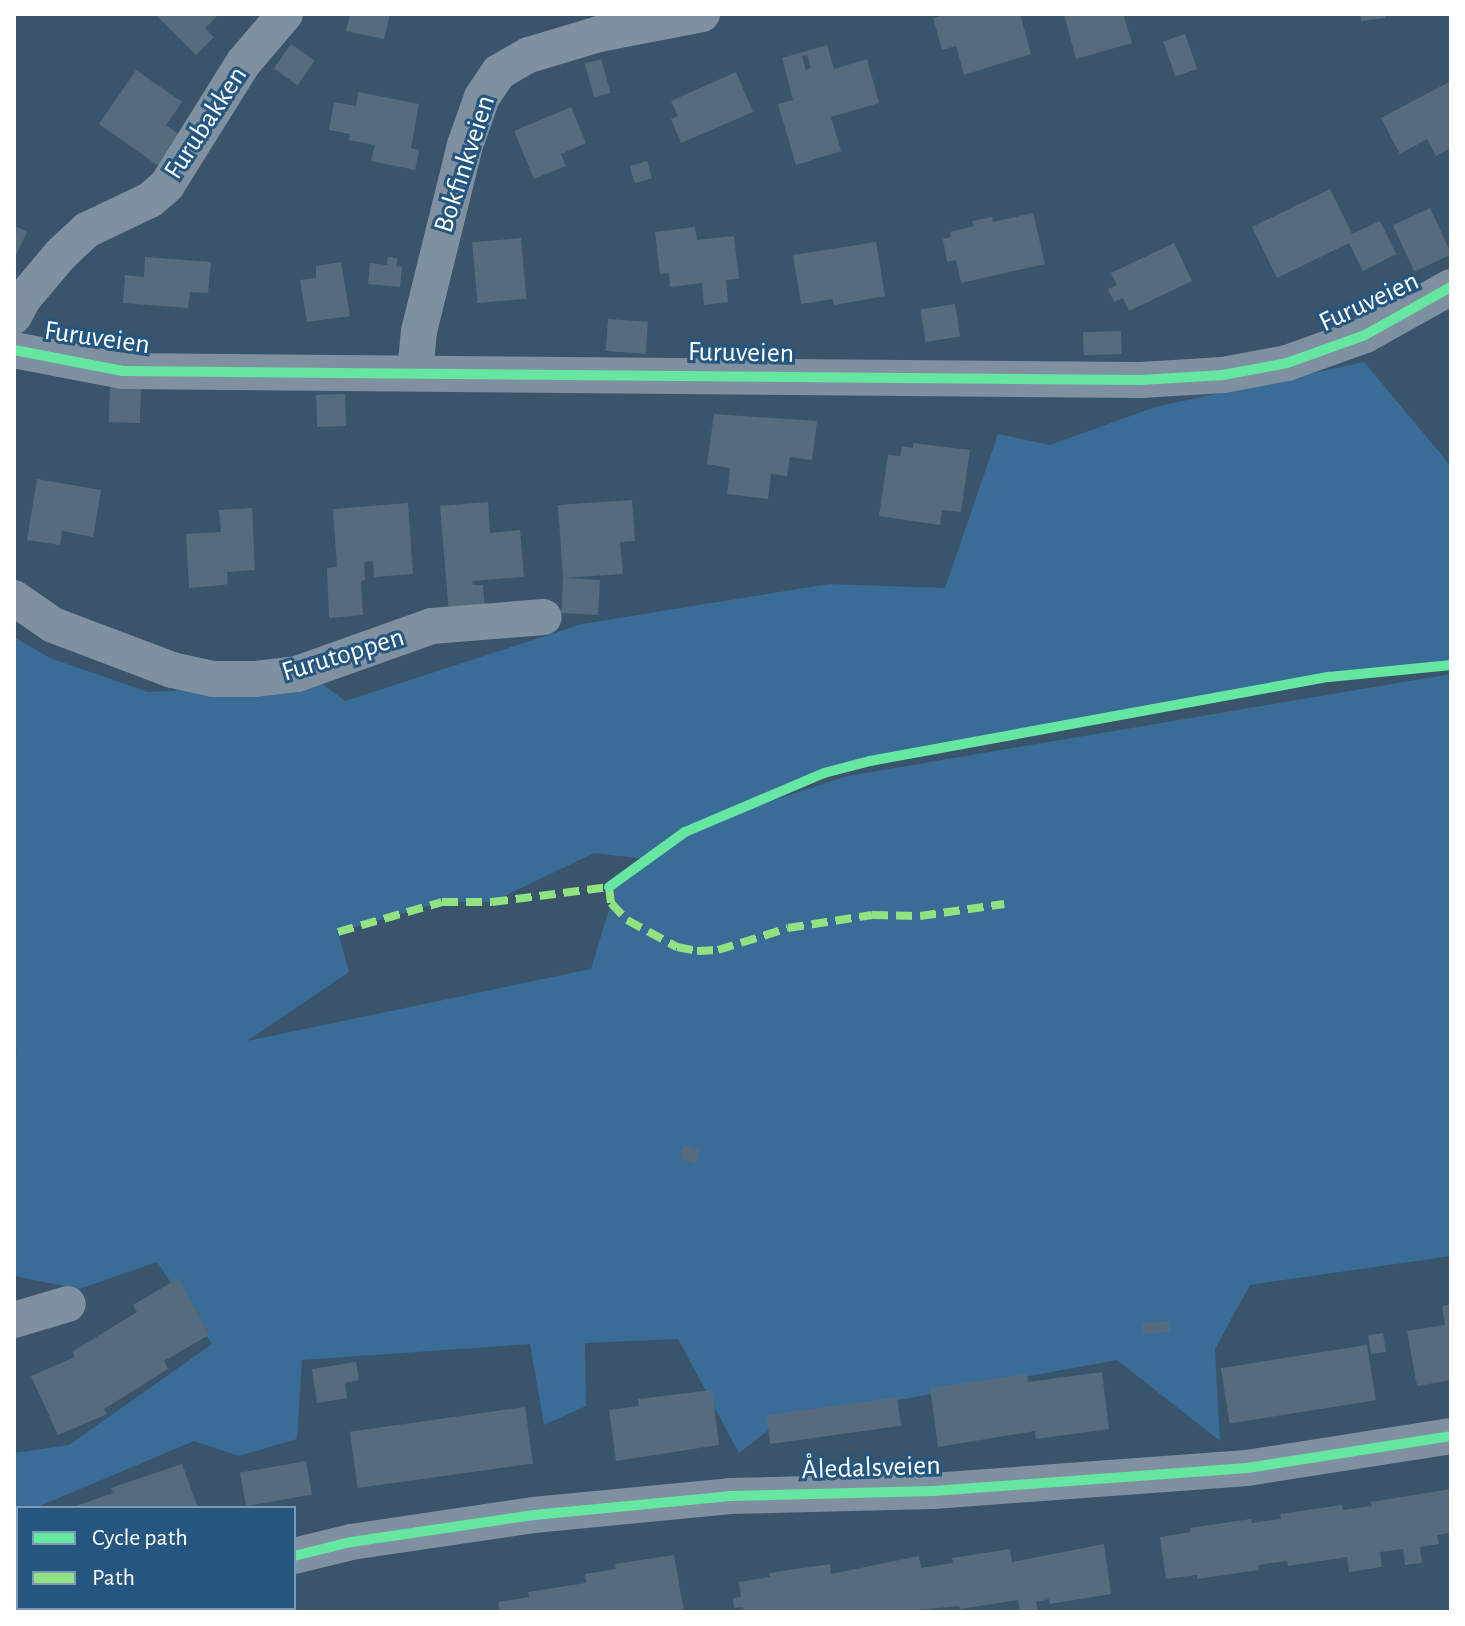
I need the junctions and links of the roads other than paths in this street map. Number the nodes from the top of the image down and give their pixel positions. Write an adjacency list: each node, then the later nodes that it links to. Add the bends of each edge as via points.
1 (285, 14): 4 (street, Furubakken, via 244,62 167,185 150,200 87,230 61,254)
2 (702, 14): 6 (street, Bokfinkveien, via 599,34 529,55 499,72 482,97 465,145 419,331)
3 (1451, 287): 6 (street, Furuveien, via 1365,335 1287,363 1223,375 1141,380 827,379)
4 (14, 316)
5 (14, 350): 6 (street, Furuveien, via 123,371)
6 (415, 372)
7 (14, 598): 8 (street, Furutoppen, via 53,625 172,670 213,679 297,674 379,659 432,626)
8 (544, 617)
9 (68, 1304): 10 (street)
10 (14, 1320)
11 (1451, 1436): 12 (street, Åledalsveien, via 1247,1468 933,1491 730,1496 549,1513 351,1542)
12 (296, 1556)

